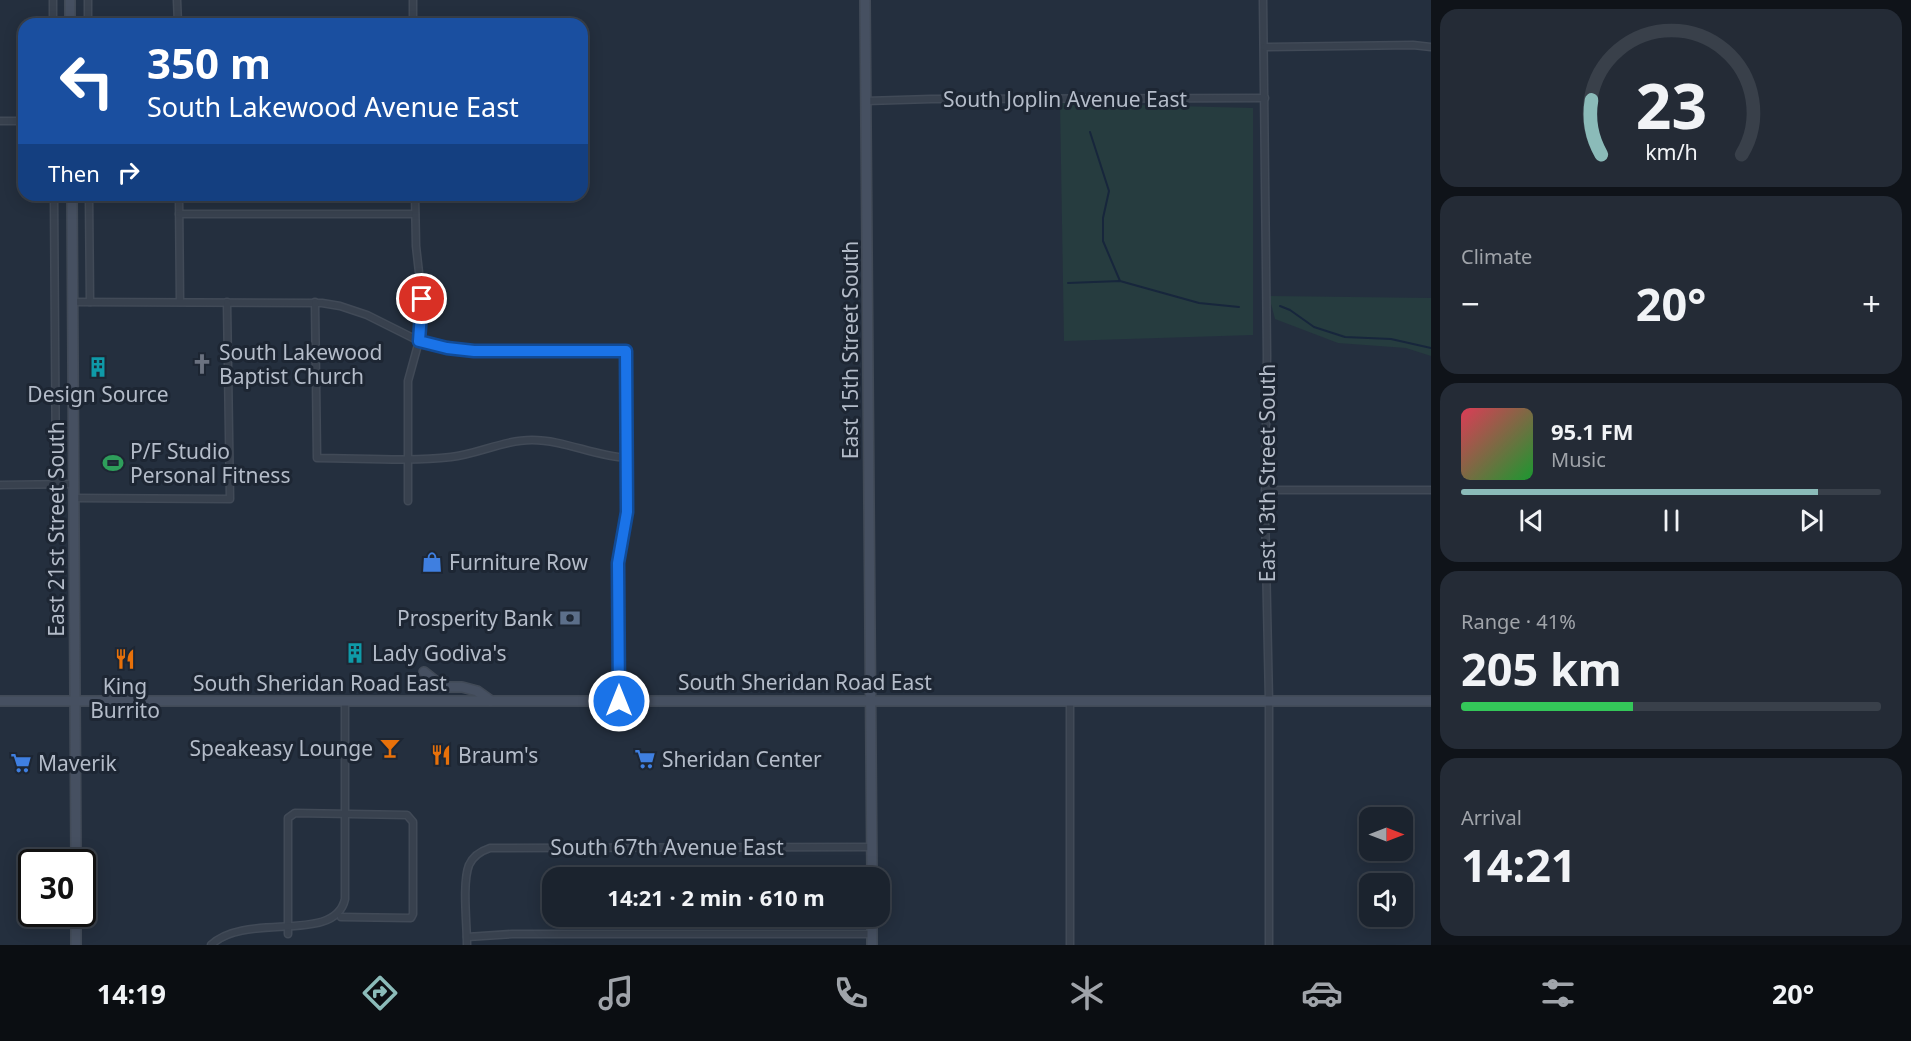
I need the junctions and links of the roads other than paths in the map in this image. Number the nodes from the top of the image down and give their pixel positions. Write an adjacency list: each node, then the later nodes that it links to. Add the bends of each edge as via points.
1 (53, 0): 8 (street)
2 (70, 0): 9 (main road)
3 (88, 0): 10 (street)
4 (177, 0): 11 (street)
5 (413, 0): 12 (street)
6 (865, 0): 16 (main road, East 15th Street South)
7 (1263, 0): 13 (street, East 13th Street South)
8 (53, 18)
9 (70, 18)
10 (88, 18)
11 (178, 18)
12 (413, 18)
13 (1264, 46): 14 (street); 15 (street, East 13th Street South)
14 (1431, 47)
15 (1265, 98): 16 (street, South Joplin Avenue East); 37 (street, East 13th Street South)
16 (866, 101): 50 (main road, East 15th Street South)
17 (0, 121): 18 (street)
18 (18, 121)
19 (54, 201): 34 (street, East 21st Street South)
20 (72, 201): 26 (main road, East 21st Street South)
21 (89, 201): 27 (street)
22 (179, 201): 24 (street)
23 (415, 201): 25 (street)
24 (179, 214): 25 (street); 28 (street)
25 (415, 214): 31 (street, via 422,299)
26 (73, 302): 27 (street); 35 (main road, East 21st Street South)
27 (90, 302): 28 (street)
28 (180, 302): 29 (street)
29 (227, 302): 30 (street); 39 (street, via 230,499)
30 (315, 303): 31 (street, via 367,315); 32 (street, via 317,458)
31 (419, 341): 32 (street, via 408,381); 33 (street, via 474,351 626,351)
32 (408, 458): 33 (street, via 451,457 535,440); 40 (street)
33 (627, 458): 49 (street, via 627,512 618,563)
34 (56, 484): 35 (street); 36 (street)
35 (74, 484): 39 (main road, East 21st Street South)
36 (0, 485)
37 (1265, 490): 38 (street); 44 (street, East 13th Street South)
38 (1431, 490)
39 (74, 498): 47 (main road, East 21st Street South)
40 (408, 501)
41 (424, 672): 48 (main road, via 443,687 477,691)
42 (345, 700): 47 (main road, South Sheridan Road East); 48 (main road, South Sheridan Road East); 51 (street)
43 (1070, 700): 44 (main road, South Sheridan Road East); 50 (main road, South Sheridan Road East); 67 (street)
44 (1269, 700): 45 (main road, South Sheridan Road East); 68 (street, East 13th Street South)
45 (1431, 700)
46 (0, 701): 47 (main road, South Sheridan Road East)
47 (76, 701): 53 (main road, East 21st Street South)
48 (491, 701): 49 (main road, South Sheridan Road East)
49 (619, 701): 50 (main road, South Sheridan Road East)
50 (870, 701): 52 (main road, East 15th Street South)
51 (344, 814): 55 (street, via 345,899); 55 (street, via 411,818 413,914 408,919); 59 (street, via 295,813 288,818)
52 (872, 847): 54 (main road, East 15th Street South); 62 (street, South 67th Avenue East, via 495,847 479,853 470,865)
53 (76, 849)
54 (872, 867)
55 (340, 917): 56 (street)
56 (333, 925)
57 (76, 927): 63 (main road)
58 (872, 927): 61 (main road)
59 (288, 934): 60 (street); 64 (street, via 227,935)
60 (299, 934)
61 (872, 934): 62 (street); 66 (main road)
62 (467, 937): 65 (street)
63 (76, 945)
64 (211, 945)
65 (467, 945)
66 (872, 945)
67 (1070, 945)
68 (1269, 945)

